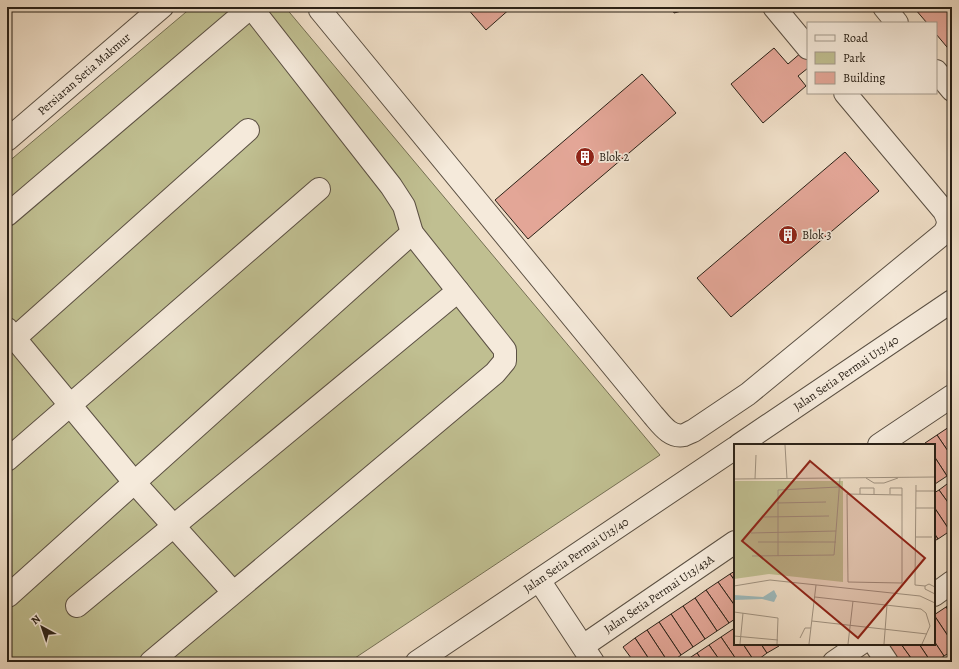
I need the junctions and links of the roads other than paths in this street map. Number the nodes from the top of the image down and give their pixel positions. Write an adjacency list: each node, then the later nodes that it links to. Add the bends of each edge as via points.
1 (162, 7): 12 (street, Persiaran Setia Makmur)
2 (251, 7): 14 (street); 15 (street, via 390,186 404,206)
3 (324, 7): 10 (street, via 320,10 653,415 668,432 675,435 693,431 748,394 944,233 948,219 944,212)
4 (774, 7): 7 (street)
5 (884, 7): 6 (street)
6 (896, 22)
7 (807, 47)
8 (937, 72): 9 (street)
9 (952, 90)
10 (846, 94)
11 (248, 130): 18 (street)
12 (7, 140)
13 (319, 189): 20 (street)
14 (7, 215)
15 (412, 233): 16 (street); 25 (street)
16 (458, 291): 26 (street); 30 (street, via 505,350 505,360 495,373)
17 (952, 301): 21 (street, Jalan Setia Permai U13/40)
18 (11, 333): 20 (street)
19 (952, 396): 22 (street)
20 (71, 405): 24 (street); 25 (street)
21 (740, 444)
22 (880, 444)
23 (734, 449): 28 (street, Jalan Setia Permai U13/40)
24 (7, 460)
25 (134, 482): 26 (street); 32 (street)
26 (174, 526): 30 (street); 33 (street)
27 (734, 543): 36 (street, Jalan Setia Permai U13/43A)
28 (539, 580): 36 (street); 38 (street, Jalan Setia Permai U13/40)
29 (952, 582): 31 (street)
30 (233, 592): 37 (street)
31 (935, 594)
32 (8, 596)
33 (77, 606)
34 (859, 645): 39 (street)
35 (876, 645): 40 (street)
36 (588, 654)
37 (151, 662)
38 (417, 662)
39 (834, 662)
40 (887, 662)

